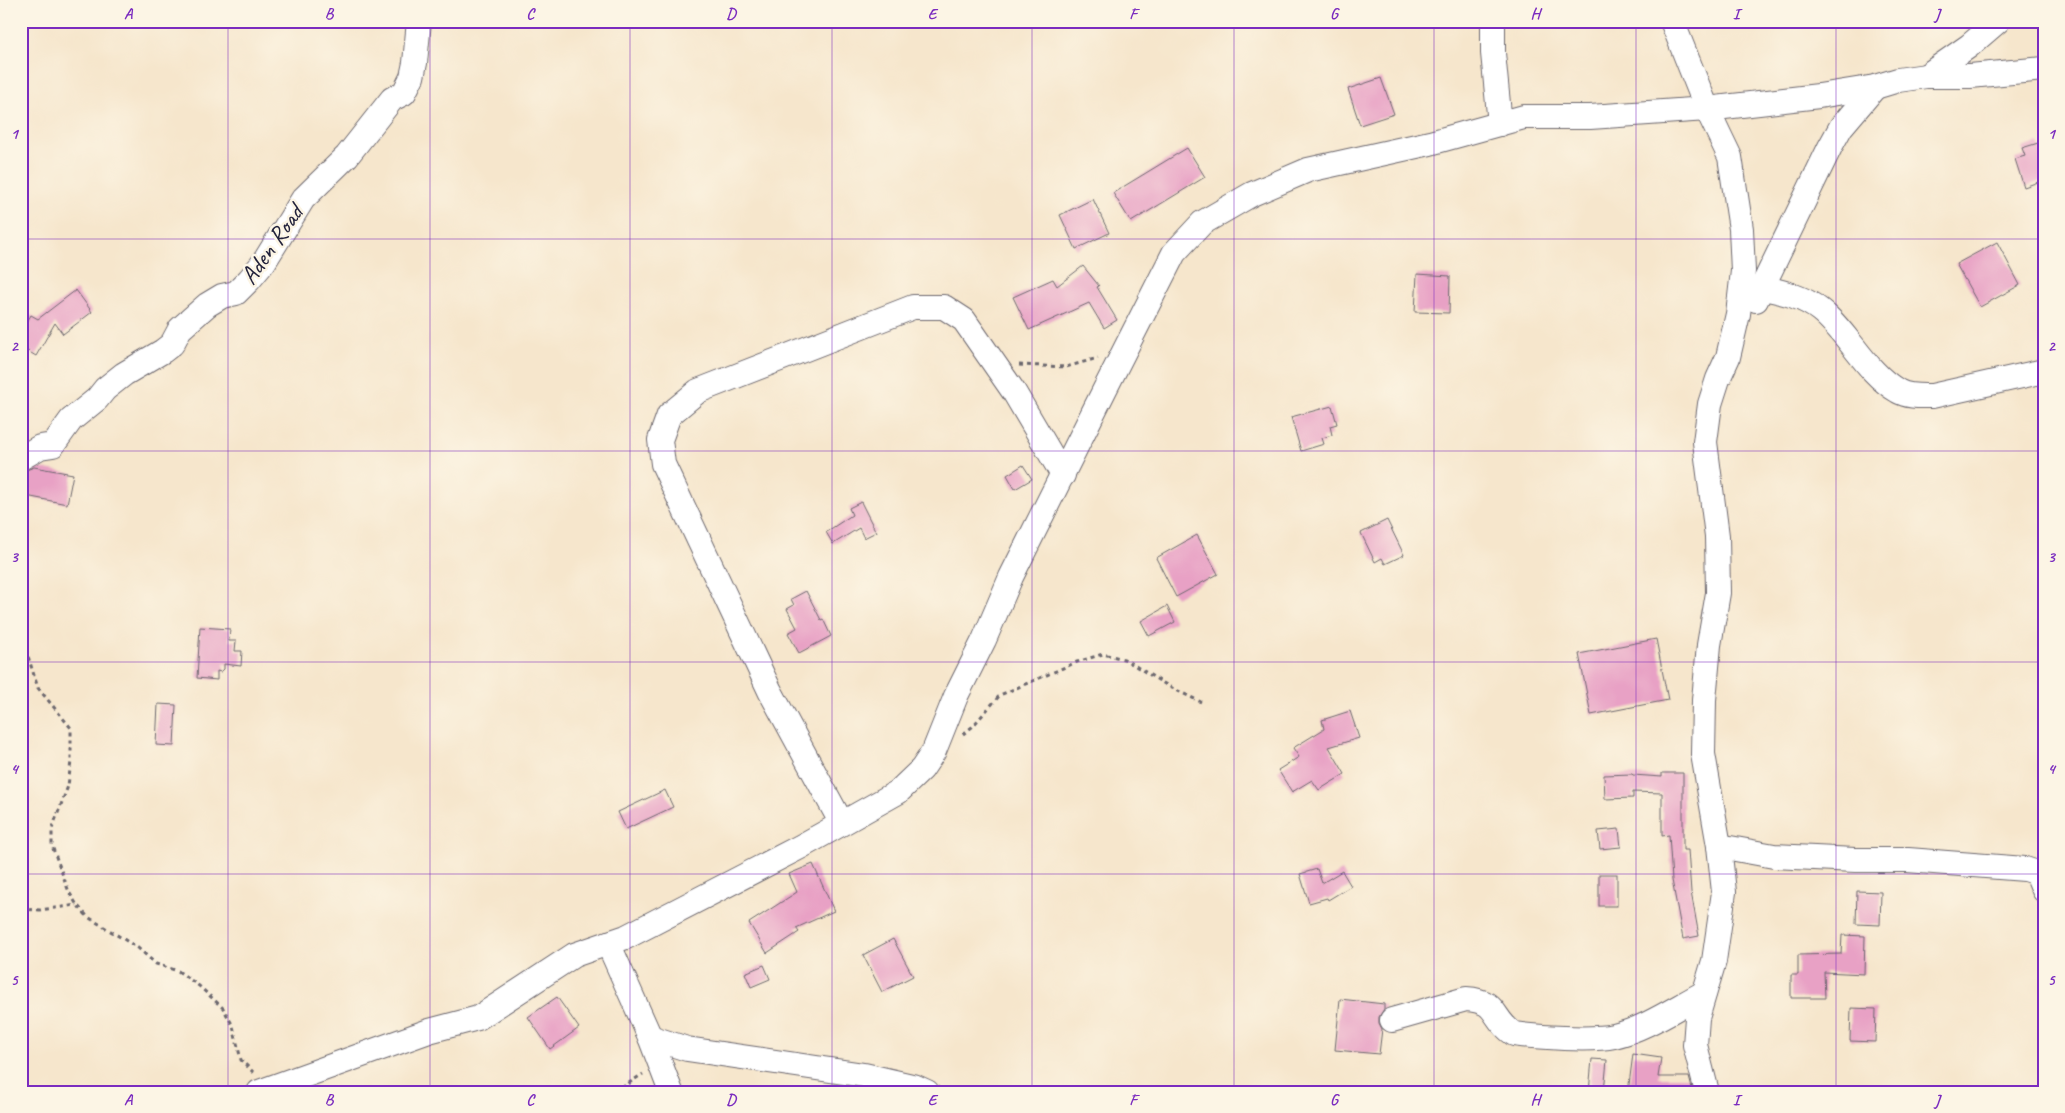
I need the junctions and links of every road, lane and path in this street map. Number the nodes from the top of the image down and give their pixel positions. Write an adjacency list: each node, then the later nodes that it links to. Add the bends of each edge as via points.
1 (419, 21): 17 (street, Aden Road, via 415,63 404,93 392,99 335,170 303,199 249,280 236,293 222,296 207,306 180,329 172,344 163,351 105,389 71,420 53,445 40,447)
2 (1493, 21): 10 (street)
3 (1998, 21): 6 (street)
4 (1670, 22): 9 (street)
5 (2044, 68): 6 (street, via 1970,76)
6 (1926, 76): 7 (street)
7 (1875, 87): 8 (street); 11 (street)
8 (1819, 96): 9 (street); 11 (street)
9 (1707, 109): 10 (street, via 1590,117 1524,117); 13 (street, via 1730,157 1741,229 1743,271)
10 (1500, 124): 14 (street, via 1308,170 1252,194 1202,223 1174,253)
11 (1841, 127): 12 (street, via 1806,193)
12 (1763, 288): 13 (street); 16 (street, via 1802,299 1820,310 1864,361 1898,391 1932,396)
13 (1733, 335): 23 (street, via 1710,404 1706,442 1717,536 1718,593 1704,700 1704,754)
14 (1125, 350): 15 (path, via 1066,367); 18 (street)
15 (993, 362): 18 (street); 22 (street, via 964,320 944,307 913,307 698,391 669,414 660,440 663,464 765,682)
16 (2044, 371)
17 (21, 458)
18 (1063, 476): 22 (street, via 956,696 934,751 922,769 898,792)
19 (21, 634): 25 (path, via 38,688 70,728 68,786 52,828 52,846)
20 (1201, 702): 21 (path, via 1124,659 1103,654 1000,695)
21 (960, 736)
22 (841, 822): 27 (street, via 800,847 626,937)
23 (1719, 846): 24 (street, via 1774,856 1908,860 2025,869 2037,873); 28 (street, via 1724,892 1714,961)
24 (2044, 890)
25 (77, 905): 26 (path); 32 (path, via 88,917 138,948 156,964 178,972 199,986 223,1008 233,1026 241,1060)
26 (21, 909)
27 (608, 943): 30 (street); 32 (street, via 574,955 478,1018 429,1031)
28 (1704, 993): 29 (street, via 1632,1030 1590,1038 1514,1034 1486,1002 1477,999 1466,998); 36 (street, via 1697,1018 1695,1045)
29 (1392, 1020)
30 (650, 1037): 31 (street); 35 (street, via 687,1049 864,1076)
31 (660, 1062): 33 (path); 34 (street)
32 (265, 1089)
33 (615, 1092)
34 (671, 1092)
35 (927, 1092)
36 (1707, 1092)

